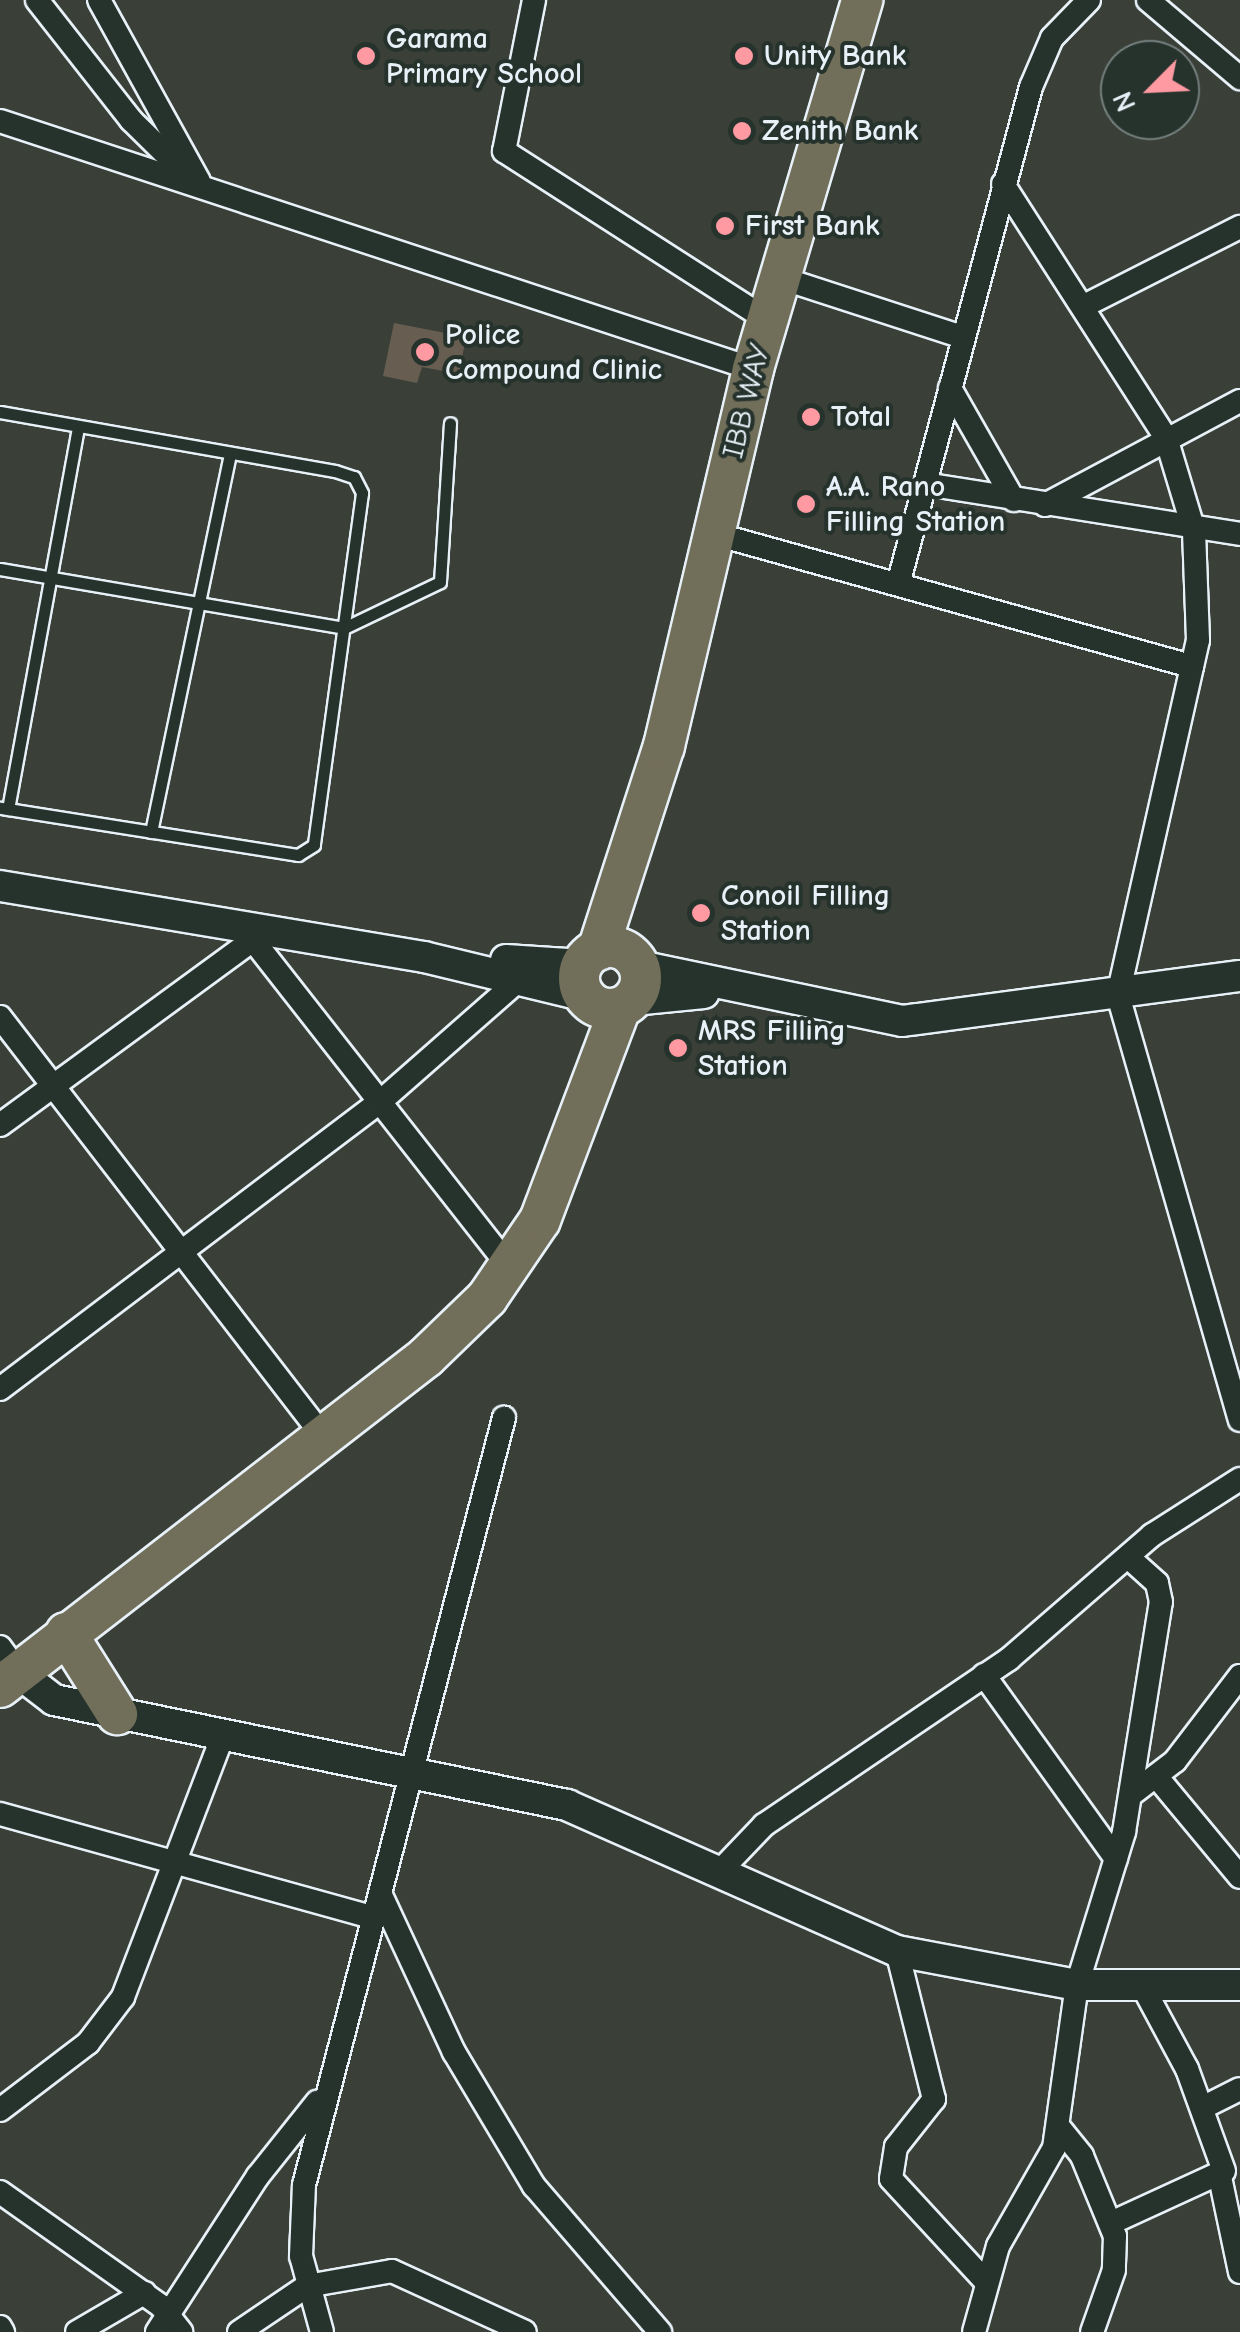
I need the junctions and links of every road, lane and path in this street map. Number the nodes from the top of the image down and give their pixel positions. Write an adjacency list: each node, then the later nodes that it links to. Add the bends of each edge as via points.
1 (37, 0): 10 (street, via 130,120)
2 (99, 0): 10 (street)
3 (534, 0): 14 (street, via 504,151)
4 (862, 0): 12 (highway, IBB WAY)
5 (1089, 0): 9 (street, via 1052,38)
6 (1148, 0): 7 (street)
7 (1240, 78)
8 (0, 120): 10 (street)
9 (1003, 184): 13 (street); 15 (street)
10 (203, 188): 16 (street)
11 (1240, 227): 13 (street)
12 (778, 277): 14 (highway, IBB WAY); 15 (street)
13 (1084, 306): 22 (street)
14 (766, 320): 16 (highway, IBB WAY)
15 (963, 337): 17 (street)
16 (753, 369): 28 (highway, IBB WAY)
17 (950, 388): 24 (street); 25 (street)
18 (1240, 402): 22 (street)
19 (0, 412): 21 (lane)
20 (450, 423): 34 (lane, via 440,582)
21 (78, 426): 23 (lane); 31 (lane)
22 (1166, 438): 26 (street); 27 (street)
23 (230, 452): 33 (lane); 34 (lane, via 354,477 362,493)
24 (924, 484): 25 (street); 32 (street)
25 (1014, 500): 26 (street)
26 (1045, 505): 27 (street)
27 (1194, 531): 29 (street); 35 (street, via 1200,608)
28 (715, 534): 32 (street); 43 (highway, IBB WAY)
29 (1240, 534)
30 (0, 569): 31 (lane)
31 (53, 578): 33 (lane); 36 (lane)
32 (899, 581): 35 (street)
33 (201, 604): 34 (lane); 37 (lane)
34 (344, 628): 37 (lane, via 314,845 298,855)
35 (1192, 666): 44 (street)
36 (4, 808): 37 (lane)
37 (151, 832)
38 (0, 886): 39 (street)
39 (245, 935): 40 (street); 46 (street); 47 (street)
40 (424, 957): 42 (street); 43 (street)
41 (1240, 976): 44 (street)
42 (520, 979): 43 (street); 47 (street)
43 (610, 980): 44 (street, via 731,991 902,1021); 50 (highway, IBB WAY, via 569,1140 540,1220)
44 (1118, 995): 53 (street)
45 (0, 1017): 46 (street)
46 (51, 1086): 48 (street); 49 (street)
47 (380, 1102): 49 (street); 50 (street)
48 (0, 1125)
49 (183, 1254): 51 (street); 54 (street)
50 (511, 1269): 54 (highway, IBB WAY, via 456,1331)
51 (0, 1388)
52 (504, 1418): 63 (street)
53 (1240, 1420)
54 (323, 1436): 57 (highway, IBB WAY)
55 (1240, 1479): 56 (street, via 1193,1504)
56 (1130, 1558): 59 (street); 65 (street, via 1157,1584 1161,1602)
57 (66, 1633): 58 (highway, IBB WAY); 61 (highway)
58 (6, 1669): 61 (street, via 54,1700)
59 (984, 1675): 67 (street); 69 (street, via 816,1787)
60 (1240, 1676): 64 (street)
61 (117, 1714): 62 (street)
62 (224, 1732): 63 (street); 68 (street)
63 (418, 1771): 69 (street, via 567,1806); 71 (street)
64 (1156, 1776): 65 (street); 70 (street)
65 (1132, 1794): 67 (street)
66 (0, 1814): 68 (street)
67 (1116, 1860): 74 (street)
68 (172, 1866): 72 (street); 80 (street, via 109,2020)
69 (722, 1870): 73 (street)
70 (1240, 1877)
71 (381, 1894): 72 (street); 95 (street, via 454,2052 534,2186)
72 (374, 1918): 78 (street)
73 (897, 1951): 74 (street); 86 (street, via 934,2099 896,2147 891,2180)
74 (1078, 1985): 76 (street); 81 (street)
75 (1240, 1985): 76 (street)
76 (1144, 1989): 79 (street)
77 (1240, 2089): 79 (street)
78 (322, 2096): 87 (street, via 298,2221); 89 (street)
79 (1202, 2108): 82 (street, via 1224,2164)
80 (0, 2110)
81 (1058, 2126): 84 (street, via 1082,2156); 86 (street, via 1050,2157)
82 (1220, 2177): 84 (street); 85 (street)
83 (0, 2192): 88 (street)
84 (1111, 2223): 97 (street, via 1118,2254)
85 (1240, 2272)
86 (986, 2282): 96 (street)
87 (308, 2286): 92 (street); 93 (street); 94 (street, via 402,2272)
88 (144, 2293): 89 (street); 90 (street)
89 (161, 2323): 91 (street)
90 (78, 2332)
91 (181, 2332)
92 (239, 2332)
93 (322, 2332)
94 (524, 2332)
95 (660, 2332)
96 (974, 2332)
97 (1092, 2332)

